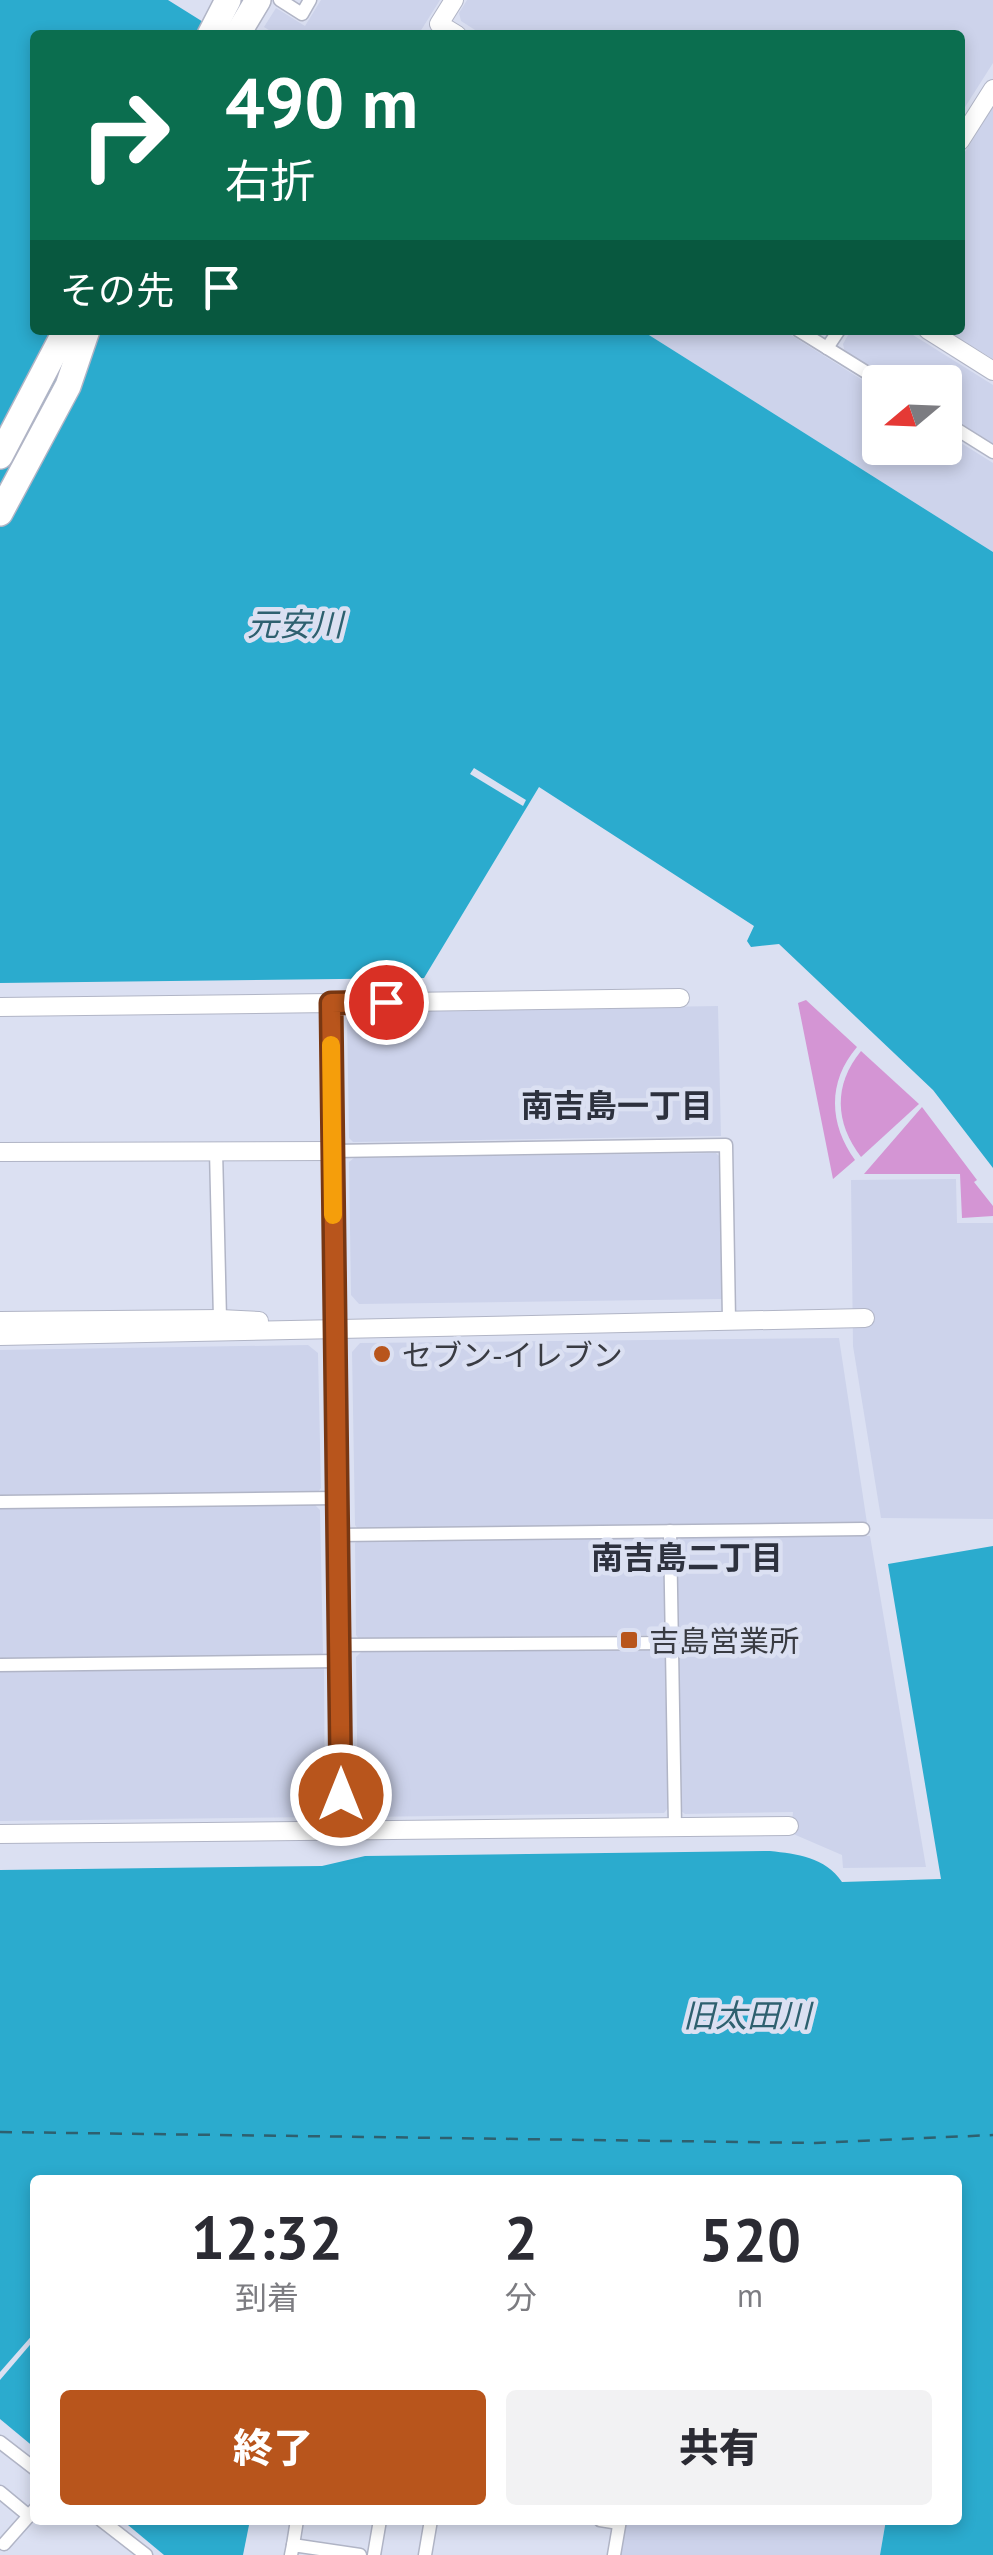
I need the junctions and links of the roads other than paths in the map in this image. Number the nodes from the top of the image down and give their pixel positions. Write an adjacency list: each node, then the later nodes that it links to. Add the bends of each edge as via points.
1 (228, 0): 7 (highway)
2 (261, 0): 8 (highway)
3 (277, 0): 4 (street, via 302,14); 9 (highway)
4 (310, 0)
5 (454, 0): 6 (street)
6 (435, 29)
7 (213, 30)
8 (243, 30)
9 (257, 30)
10 (993, 88): 11 (street)
11 (965, 133)
12 (53, 335): 21 (highway)
13 (65, 335): 24 (highway)
14 (85, 335): 25 (highway, via 68,386)
15 (806, 335): 18 (street)
16 (836, 335): 18 (street)
17 (936, 335): 20 (street)
18 (827, 348): 19 (street)
19 (862, 370)
20 (993, 371)
21 (0, 425)
22 (962, 433): 23 (street)
23 (993, 452)
24 (0, 456)
25 (0, 513)
26 (680, 998): 27 (street)
27 (331, 1003): 28 (street); 30 (street)
28 (0, 1007)
29 (216, 1150): 30 (street); 31 (street); 32 (street)
30 (332, 1151): 34 (street, via 726,1146); 36 (street)
31 (0, 1152)
32 (220, 1318): 35 (street); 36 (street)
33 (865, 1318): 34 (street)
34 (729, 1320): 36 (street)
35 (0, 1321)
36 (334, 1326): 37 (street); 38 (street)
37 (0, 1336)
38 (337, 1498): 39 (street); 42 (street)
39 (0, 1502)
40 (863, 1529): 41 (street)
41 (670, 1531): 42 (street); 43 (street)
42 (338, 1535): 44 (street)
43 (671, 1642): 44 (street); 47 (street)
44 (340, 1653): 45 (street); 48 (street)
45 (0, 1665)
46 (789, 1826): 47 (street)
47 (676, 1827): 48 (street)
48 (341, 1829): 49 (street)
49 (0, 1834)
50 (0, 2442): 51 (street)
51 (30, 2465)
52 (0, 2492): 53 (street)
53 (30, 2511)
54 (30, 2514): 60 (street)
55 (107, 2525): 63 (street)
56 (296, 2525): 61 (street)
57 (379, 2525): 65 (street)
58 (430, 2525): 66 (street)
59 (619, 2525): 67 (street)
60 (2, 2542): 62 (street)
61 (292, 2550): 64 (street)
62 (17, 2555)
63 (146, 2555)
64 (360, 2555)
65 (374, 2555)
66 (425, 2555)
67 (614, 2555)

